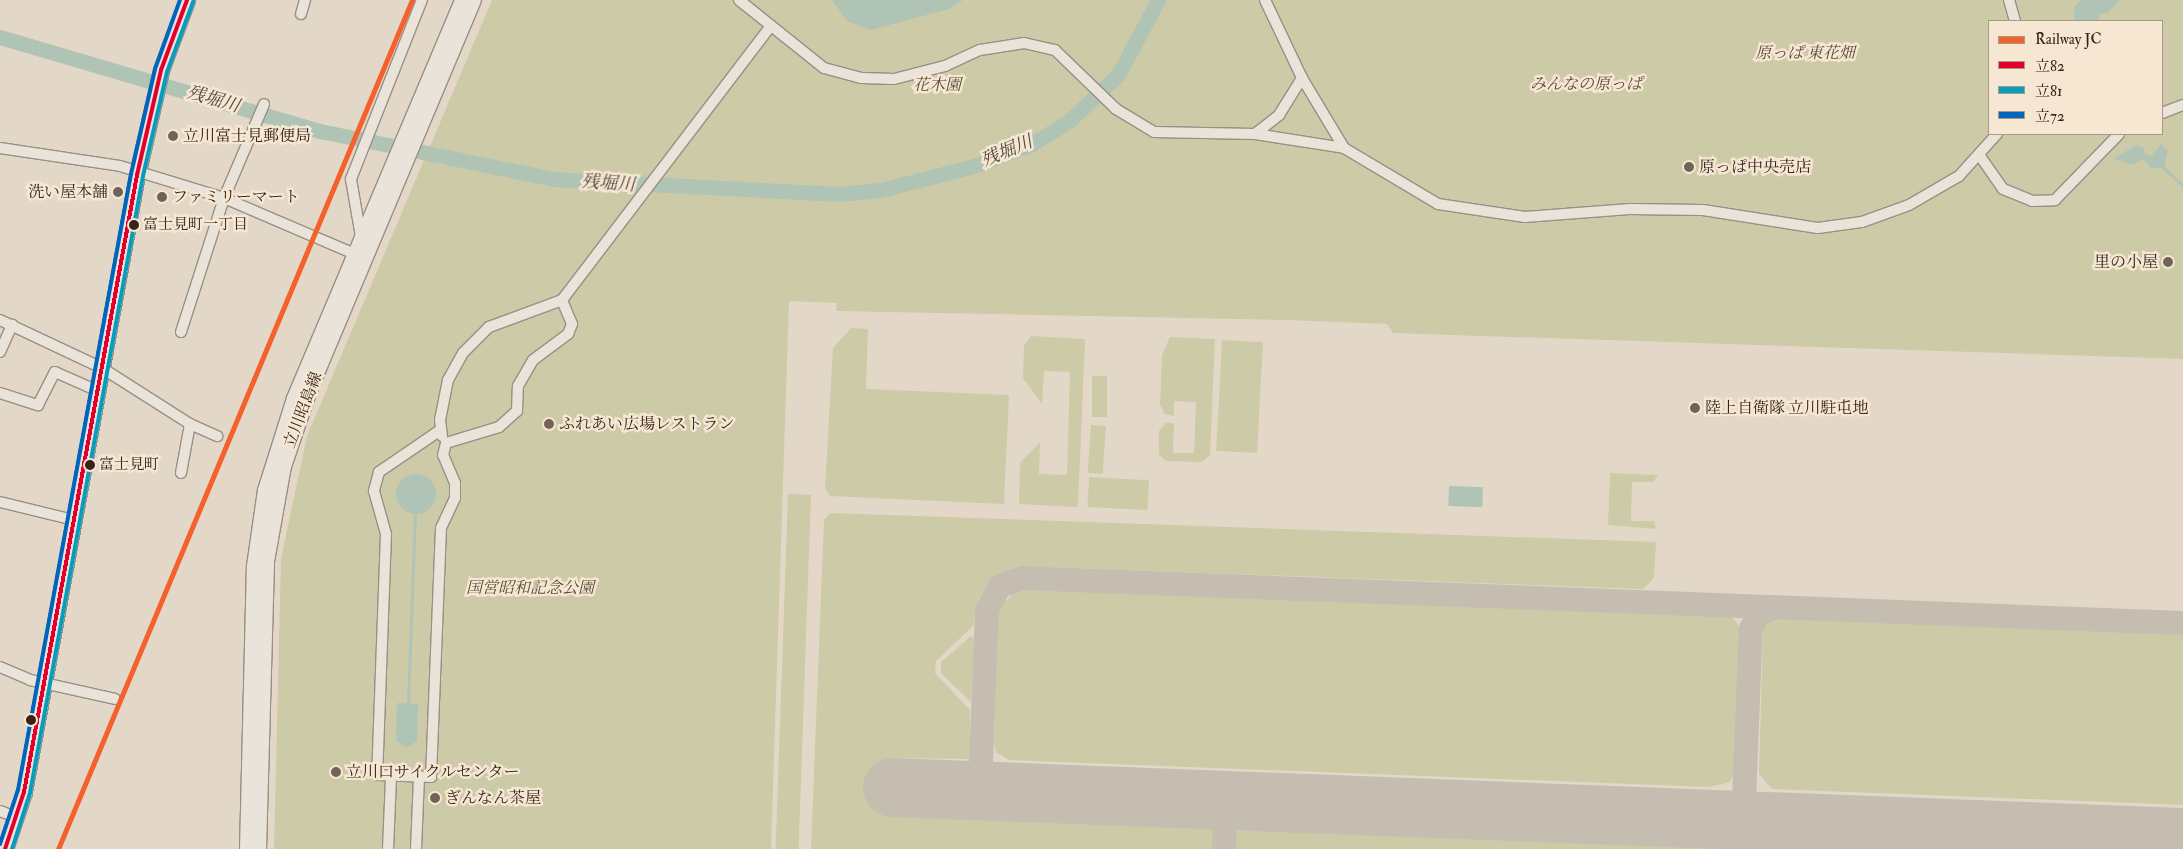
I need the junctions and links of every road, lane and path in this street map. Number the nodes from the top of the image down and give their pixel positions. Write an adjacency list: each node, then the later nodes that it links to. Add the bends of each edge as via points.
1 (187, 0): 24 (main road, via 161,70)
2 (305, 0): 9 (street)
3 (422, 0): 26 (street, via 351,178)
4 (462, 0): 16 (main road, 立川昭島線)
5 (473, 0): 16 (main road, 立川昭島線)
6 (739, 0): 11 (street)
7 (1265, 0): 12 (street)
8 (2009, 0): 10 (street)
9 (301, 14)
10 (2015, 20)
11 (769, 28): 17 (street, via 824,68 862,78 894,80 945,66 980,50 1024,43 1055,50 1114,105 1154,132); 28 (street)
12 (1302, 78): 17 (street, via 1279,115); 21 (street)
13 (264, 104): 25 (street)
14 (2183, 105): 15 (street)
15 (2163, 113)
16 (413, 129): 23 (main road, 立川昭島線)
17 (1255, 134): 21 (street)
18 (1996, 135): 22 (street)
19 (2118, 135): 22 (street, via 2055,200 2032,200 2003,189)
20 (0, 148): 24 (street, via 82,158 120,166)
21 (1344, 148): 22 (street, via 1438,204 1525,217 1630,209 1702,210 1818,228 1862,222 1928,196 1959,176)
22 (1980, 156)
23 (396, 169): 26 (main road, 立川昭島線); 27 (main road, 立川昭島線)
24 (137, 175): 25 (street); 33 (main road)
25 (224, 198): 27 (street); 31 (street)
26 (361, 238): 27 (main road, 立川昭島線)
27 (360, 256): 51 (main road, 立川昭島線, via 280,434 261,508 253,585); 52 (main road, 立川昭島線, via 294,429 274,503 265,579)
28 (562, 300): 37 (street, via 489,327 463,353 448,380); 39 (street, via 572,324 568,334 533,360 518,386 516,411 499,427)
29 (0, 320): 30 (street)
30 (12, 325): 32 (street); 33 (street)
31 (181, 332)
32 (0, 352)
33 (102, 368): 34 (main road); 36 (street)
34 (98, 391): 35 (street, via 55,372 38,405); 42 (main road)
35 (0, 392)
36 (190, 424): 38 (street); 40 (street)
37 (439, 431): 39 (street); 46 (street, via 379,472 374,490 386,534 377,775)
38 (217, 436)
39 (446, 443): 47 (street, via 444,455 455,483 455,498 441,528 431,777)
40 (181, 473)
41 (0, 502): 42 (street)
42 (74, 520): 44 (main road)
43 (0, 668): 44 (street)
44 (44, 683): 45 (street); 49 (main road)
45 (116, 699)
46 (391, 776): 47 (street); 53 (street)
47 (419, 776): 54 (street)
48 (0, 811): 49 (street)
49 (16, 817): 50 (main road)
50 (5, 849)
51 (247, 849)
52 (258, 849)
53 (388, 849)
54 (416, 849)

